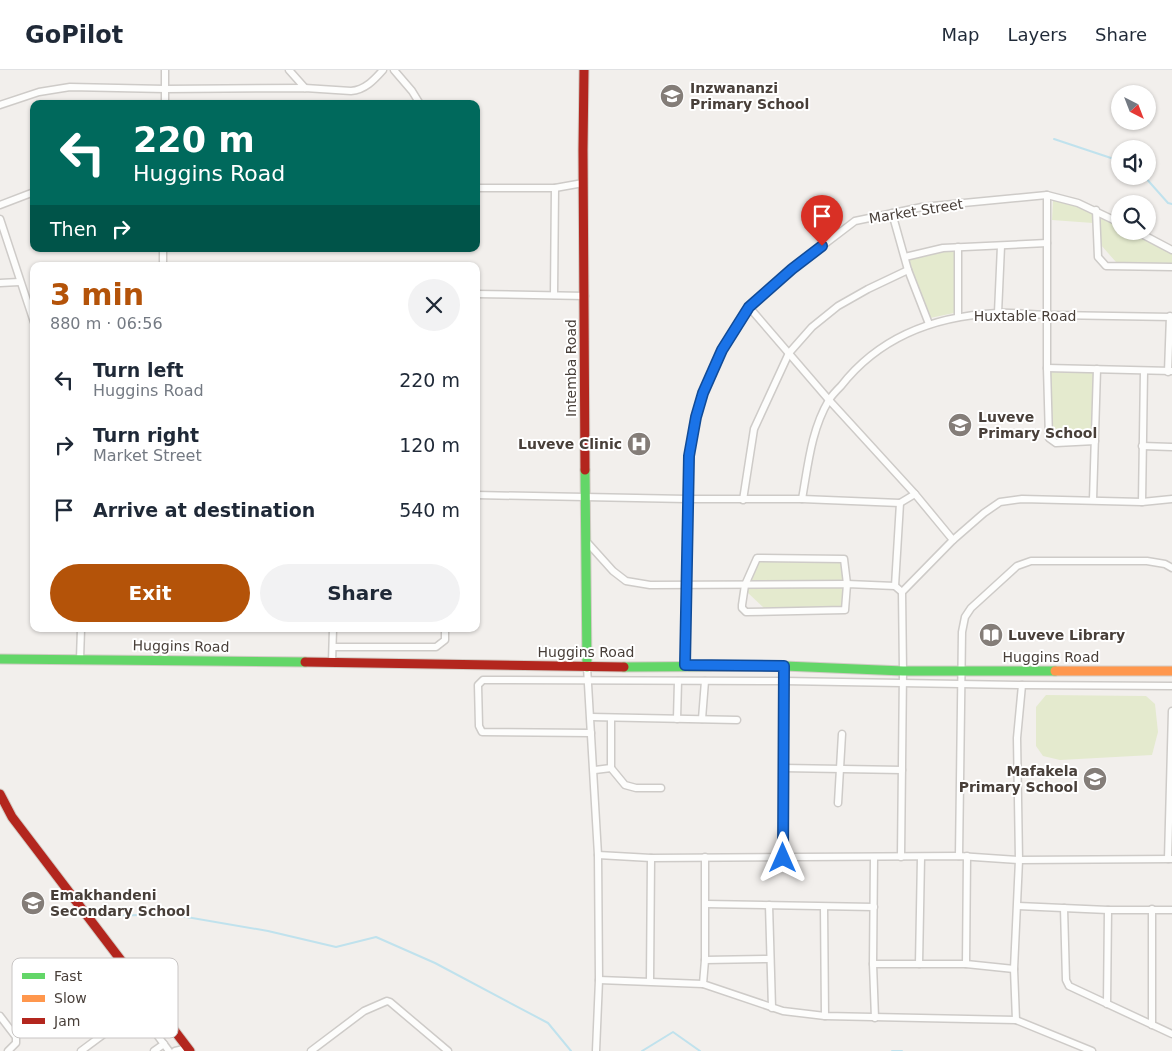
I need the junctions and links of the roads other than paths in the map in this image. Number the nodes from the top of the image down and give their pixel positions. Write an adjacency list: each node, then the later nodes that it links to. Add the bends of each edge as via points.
1 (165, 70): 7 (street)
2 (289, 70): 6 (street)
3 (383, 70): 6 (street, via 373,81 357,90)
4 (394, 70): 9 (street)
5 (584, 70): 11 (street, Intemba Road)
6 (306, 88): 7 (street)
7 (165, 89): 8 (street); 10 (street, via 54,89)
8 (165, 100)
9 (418, 100)
10 (0, 105)
11 (583, 183): 13 (street); 33 (street, Intemba Road)
12 (480, 188): 13 (street)
13 (555, 188): 32 (street)
14 (30, 194): 16 (street)
15 (1046, 195): 17 (street, Market Street); 18 (street, Market Street); 22 (street)
16 (0, 205)
17 (1096, 210): 20 (street, Market Street); 27 (street, via 1098,256 1106,266)
18 (892, 213): 26 (street); 35 (street, Market Street, via 855,221)
19 (0, 218): 29 (street)
20 (1111, 218)
21 (1153, 240): 25 (street)
22 (1047, 243): 23 (street); 37 (street)
23 (1001, 246): 24 (street); 36 (street)
24 (958, 247): 26 (street); 39 (street)
25 (1172, 250)
26 (905, 257): 28 (street)
27 (1172, 267)
28 (908, 270): 40 (street); 41 (street, via 838,306)
29 (19, 282): 30 (street); 34 (street)
30 (0, 283)
31 (480, 294): 32 (street)
32 (554, 295): 33 (street)
33 (585, 296): 52 (street, Intemba Road)
34 (30, 303)
35 (749, 307): 41 (street); 53 (street, Market Street, via 722,350 703,393 689,456)
36 (998, 313): 37 (street, Huxtable Road); 39 (street, Huxtable Road)
37 (1047, 315): 38 (street, Huxtable Road); 42 (street)
38 (1171, 316): 45 (street)
39 (958, 317): 40 (street, Huxtable Road)
40 (929, 324): 46 (street, Huxtable Road, via 894,339 866,358)
41 (789, 353): 46 (street); 56 (street, via 754,429)
42 (1046, 368): 43 (street); 47 (street, via 1049,438 1056,443)
43 (1097, 369): 44 (street); 47 (street)
44 (1144, 371): 45 (street); 48 (street)
45 (1170, 371)
46 (829, 400): 50 (street); 54 (street, Huxtable Road, via 816,430)
47 (1095, 442): 57 (street)
48 (1142, 446): 49 (street); 58 (street)
49 (1172, 447)
50 (915, 494): 59 (street); 60 (street)
51 (480, 495): 52 (street)
52 (585, 497): 53 (street); 61 (street, Intemba Road)
53 (687, 499): 56 (street); 64 (street, Market Street)
54 (802, 499): 56 (street); 59 (street)
55 (1172, 499): 58 (street)
56 (743, 500)
57 (1093, 500): 58 (street); 60 (street, via 1022,499 1000,502)
58 (1142, 502)
59 (900, 503): 66 (street)
60 (954, 540): 67 (street)
61 (586, 541): 64 (street, via 626,581); 76 (street, Intemba Road)
62 (1172, 568): 78 (street, via 1147,560 1024,562 965,617)
63 (847, 584): 65 (street); 65 (street, via 844,559 761,557 753,564); 65 (street, via 843,612 746,612 742,604); 66 (street)
64 (686, 585): 65 (street); 75 (street, Market Street)
65 (745, 585)
66 (895, 586): 67 (street)
67 (902, 592): 79 (street)
68 (81, 632): 72 (street)
69 (333, 632): 71 (street)
70 (445, 632): 71 (street, via 445,640 436,647)
71 (333, 647): 74 (street)
72 (80, 659): 73 (street, Huggins Road); 74 (street, Huggins Road)
73 (0, 660)
74 (332, 662): 76 (street, Huggins Road)
75 (685, 665): 76 (street, Huggins Road); 77 (street, Huggins Road)
76 (587, 666): 82 (street)
77 (784, 666): 79 (street, Huggins Road); 81 (street)
78 (961, 670): 79 (street, Huggins Road); 80 (street, Huggins Road); 85 (street)
79 (903, 671): 86 (street)
80 (1172, 671)
81 (784, 680): 84 (street); 86 (street); 98 (street)
82 (588, 681): 83 (street); 90 (street); 95 (street, via 483,680 478,685 478,726 482,732)
83 (678, 681): 84 (street); 92 (street)
84 (705, 681): 93 (street)
85 (961, 683): 86 (street); 87 (street); 107 (street)
86 (903, 684): 101 (street)
87 (1022, 685): 88 (street); 115 (street, via 1017,738)
88 (1172, 686)
89 (1172, 711): 114 (street)
90 (591, 717): 91 (street); 95 (street)
91 (611, 718): 92 (street); 97 (street)
92 (677, 719): 93 (street)
93 (702, 719): 94 (street)
94 (737, 720)
95 (592, 733): 100 (street)
96 (842, 734): 99 (street)
97 (611, 768): 100 (street); 102 (street, via 626,785)
98 (783, 768): 99 (street); 113 (street)
99 (840, 769): 101 (street); 104 (street)
100 (595, 770): 105 (street)
101 (902, 770): 111 (street)
102 (661, 788)
103 (0, 794): 125 (street, via 12,816)
104 (838, 803)
105 (598, 855): 112 (street); 132 (street)
106 (921, 856): 107 (street); 111 (street); 129 (street)
107 (959, 856): 108 (street)
108 (967, 856): 115 (street); 130 (street)
109 (705, 857): 112 (street); 113 (street); 116 (street)
110 (874, 857): 111 (street); 113 (street); 120 (street)
111 (900, 857)
112 (651, 858): 133 (street)
113 (783, 858)
114 (1170, 859): 115 (street)
115 (1019, 860): 118 (street)
116 (706, 904): 117 (street); 127 (street)
117 (769, 906): 119 (street); 126 (street)
118 (1018, 906): 121 (street); 131 (street)
119 (824, 907): 120 (street); 138 (street)
120 (874, 908): 128 (street)
121 (1064, 908): 123 (street); 135 (street, via 1066,983)
122 (1152, 909): 123 (street); 124 (street); 141 (street)
123 (1108, 910): 135 (street)
124 (1172, 910)
125 (120, 958)
126 (770, 959): 127 (street); 136 (street)
127 (705, 960): 134 (street)
128 (873, 964): 129 (street); 139 (street)
129 (920, 964): 130 (street)
130 (966, 964): 131 (street)
131 (1014, 968): 140 (street)
132 (598, 980): 133 (street); 157 (street)
133 (650, 981): 134 (street)
134 (703, 984): 136 (street)
135 (1107, 1004): 141 (street)
136 (772, 1008): 138 (street)
137 (0, 1016): 142 (street)
138 (825, 1016): 139 (street)
139 (875, 1018): 140 (street)
140 (1016, 1020): 158 (street)
141 (1152, 1025): 144 (street)
142 (12, 1032)
143 (178, 1034): 149 (street)
144 (1172, 1034)
145 (16, 1038): 150 (street, via 16,1043)
146 (98, 1038): 151 (street)
147 (160, 1038): 148 (street)
148 (164, 1044): 152 (street); 153 (street)
149 (189, 1049): 154 (street)
150 (8, 1051)
151 (81, 1051)
152 (154, 1051)
153 (169, 1051)
154 (175, 1051)
155 (311, 1051): 156 (street, via 364,1011 387,1001)
156 (448, 1051)
157 (596, 1051)
158 (1092, 1051)

